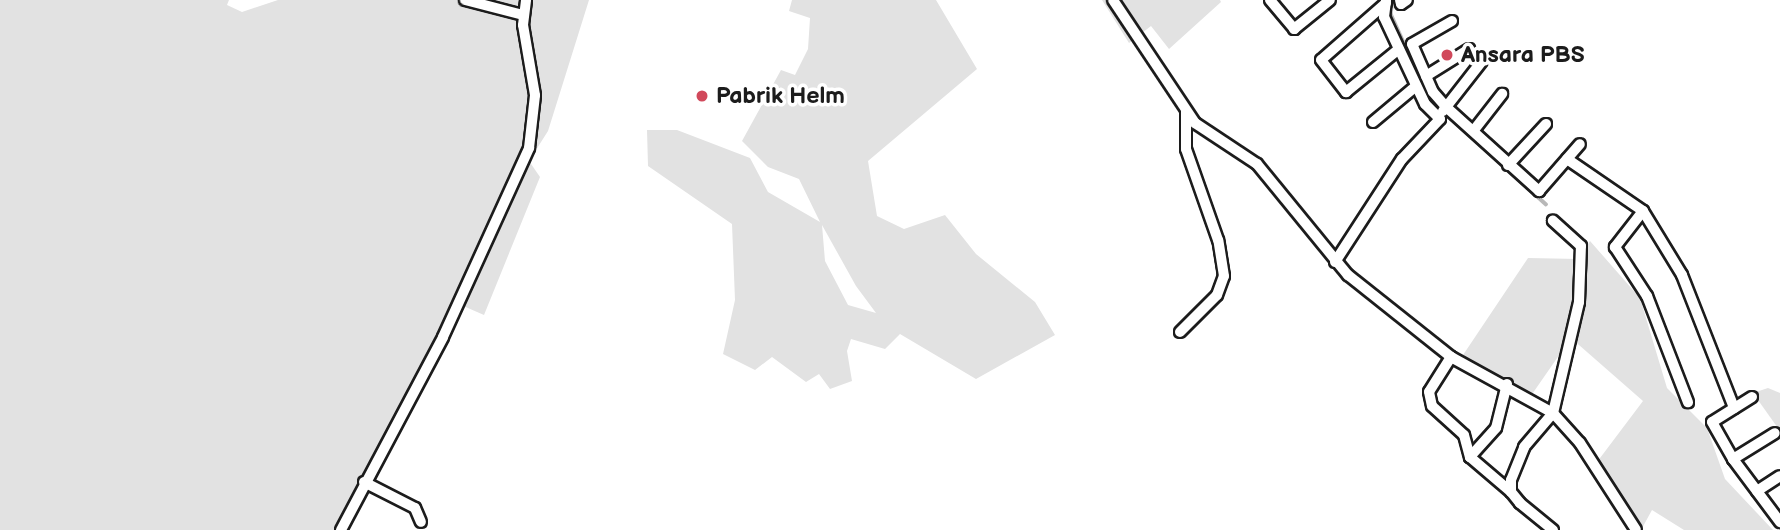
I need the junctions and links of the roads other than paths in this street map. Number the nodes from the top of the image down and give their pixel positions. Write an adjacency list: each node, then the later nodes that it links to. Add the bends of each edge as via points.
1 (465, 0): 7 (street)
2 (526, 0): 7 (street)
3 (1113, 0): 16 (street)
4 (1270, 0): 5 (street, via 1294,29)
5 (1330, 0)
6 (1387, 1): 9 (street, via 1384,17); 9 (street, via 1321,60 1346,92)
7 (523, 15): 38 (street, via 535,95 529,148 460,301)
8 (1452, 21): 12 (street, via 1412,44)
9 (1399, 49): 13 (street)
10 (1469, 49): 12 (street)
11 (1482, 61): 15 (street)
12 (1426, 76): 15 (street)
13 (1416, 86): 17 (street, via 1424,104); 18 (street)
14 (1502, 94): 20 (street)
15 (1446, 106): 17 (street); 20 (street)
16 (1186, 111): 26 (street, via 1195,123 1257,164); 27 (street, via 1186,149 1218,240 1224,276 1217,295)
17 (1440, 119): 26 (street, via 1402,159)
18 (1373, 122)
19 (1546, 124): 23 (street)
20 (1474, 130): 23 (street)
21 (1580, 144): 22 (street)
22 (1567, 159): 23 (street, via 1539,191); 24 (street)
23 (1508, 165)
24 (1643, 211): 31 (street, via 1615,247 1647,296); 32 (street, via 1682,275)
25 (1553, 221): 33 (street, via 1581,246 1578,302)
26 (1335, 262): 28 (street)
27 (1180, 332)
28 (1451, 357): 29 (street); 35 (street, via 1429,393 1432,406 1464,435)
29 (1507, 384): 33 (street); 35 (street, via 1496,428)
30 (1752, 397): 32 (street)
31 (1688, 402)
32 (1734, 408): 36 (street, via 1712,422)
33 (1553, 413): 40 (street, via 1524,447); 45 (street, via 1580,443)
34 (1775, 433): 36 (street)
35 (1470, 457): 40 (street)
36 (1732, 459): 39 (street)
37 (1780, 476): 39 (street)
38 (365, 482): 41 (street, via 415,508); 43 (street)
39 (1757, 491): 42 (street)
40 (1511, 492): 44 (street)
41 (421, 522)
42 (1780, 522)
43 (341, 530)
44 (1553, 530)
45 (1636, 530)

